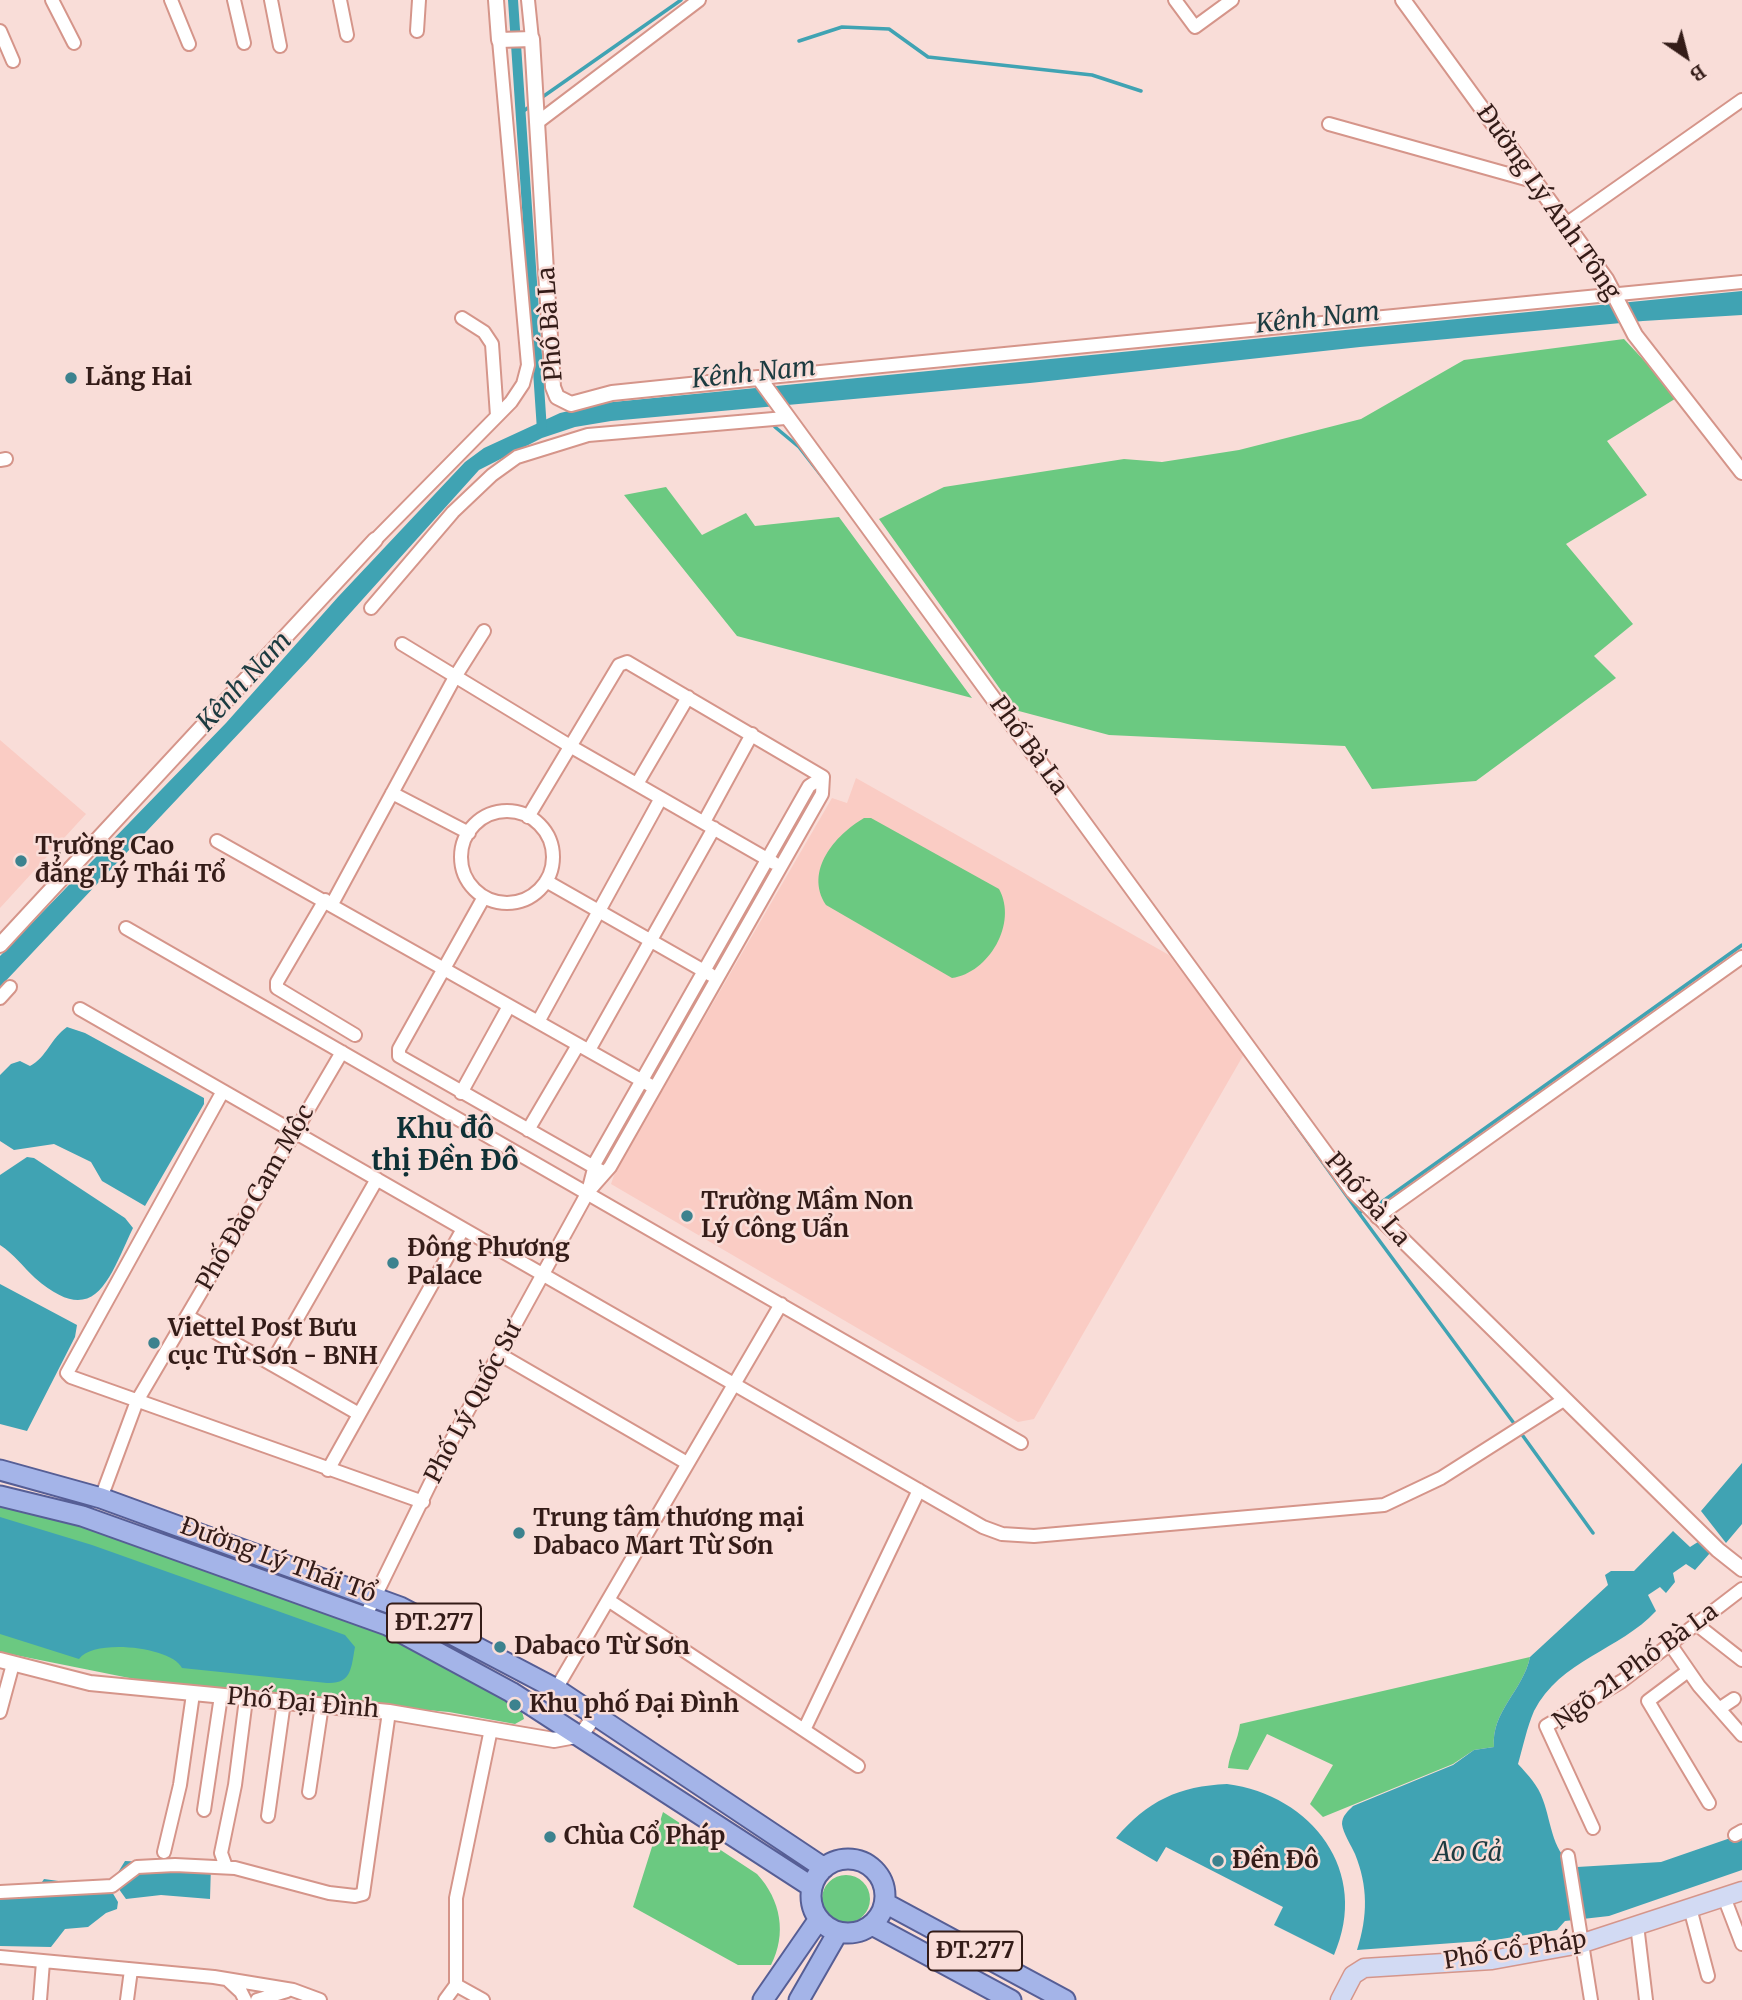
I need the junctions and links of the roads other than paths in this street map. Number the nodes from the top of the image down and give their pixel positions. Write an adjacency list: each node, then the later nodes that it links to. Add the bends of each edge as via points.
1 (52, 0): 18 (street)
2 (171, 0): 20 (street)
3 (234, 0): 19 (street)
4 (271, 0): 21 (street)
5 (341, 0): 15 (street)
6 (419, 0): 14 (street)
7 (496, 0): 17 (street)
8 (528, 0): 16 (street)
9 (699, 0): 24 (street)
10 (1175, 0): 11 (street, via 1195,27)
11 (1232, 0)
12 (1404, 0): 26 (street, Đường Lý Anh Tông)
13 (0, 31): 22 (street)
14 (417, 31)
15 (347, 35)
16 (532, 39): 17 (street); 24 (street, Phố Bà La)
17 (499, 40): 32 (street, via 528,365 523,384)
18 (74, 43)
19 (244, 43)
20 (190, 44)
21 (280, 46)
22 (13, 61)
23 (1742, 100): 27 (street)
24 (537, 117): 31 (street, Phố Bà La, via 557,397 571,404 612,393)
25 (1329, 124): 26 (street)
26 (1533, 181): 27 (street, Đường Lý Anh Tông)
27 (1566, 224): 29 (street, Đường Lý Anh Tông)
28 (1742, 282): 29 (street)
29 (1615, 295): 31 (street); 34 (street, Đường Lý Anh Tông, via 1635,334)
30 (462, 318): 32 (street, via 484,331 492,344)
31 (758, 378): 33 (street, Phố Bà La)
32 (497, 416): 35 (street)
33 (785, 418): 36 (street, via 588,435 517,457 453,512); 81 (street, Phố Bà La, via 1353,1191)
34 (1742, 472)
35 (375, 540): 59 (street)
36 (371, 608)
37 (484, 631): 39 (street)
38 (402, 644): 39 (street)
39 (455, 677): 42 (street); 45 (street)
40 (688, 697): 41 (street); 42 (street, via 627,662 619,665); 44 (street)
41 (752, 734): 43 (street); 48 (street)
42 (570, 746): 44 (street); 47 (street)
43 (823, 778): 51 (street, via 809,786); 52 (street, via 822,794)
44 (637, 784): 46 (street)
45 (392, 793): 49 (street); 55 (street)
46 (661, 798): 48 (street); 56 (street)
47 (528, 817): 49 (street, via 506,811 493,814); 53 (street, via 541,826 553,849)
48 (709, 825): 51 (street); 58 (street)
49 (469, 833): 54 (street, via 461,852 462,866 474,889)
50 (217, 841): 55 (street)
51 (768, 859): 52 (street); 62 (street)
52 (781, 866): 63 (street)
53 (546, 881): 54 (street, via 522,901); 56 (street)
54 (484, 897): 61 (street)
55 (328, 902): 61 (street); 69 (street, via 276,988)
56 (599, 911): 58 (street); 68 (street)
57 (126, 929): 71 (street)
58 (651, 940): 62 (street); 70 (street)
59 (0, 945)
60 (1742, 957): 81 (street)
61 (443, 970): 66 (street); 75 (street, via 399,1056)
62 (704, 971): 63 (street); 72 (street)
63 (717, 978): 73 (street)
64 (10, 987): 65 (street)
65 (0, 999)
66 (509, 1006): 68 (street); 75 (street)
67 (80, 1009): 74 (street)
68 (538, 1022): 70 (street)
69 (355, 1035)
70 (583, 1048): 72 (street); 76 (street)
71 (342, 1052): 77 (street, Phố Đào Cam Mộc); 80 (street)
72 (642, 1080): 73 (street); 78 (street)
73 (655, 1088): 78 (street)
74 (223, 1091): 77 (street); 89 (street, via 67,1373)
75 (461, 1093): 76 (street)
76 (528, 1130): 78 (street)
77 (294, 1132): 79 (street); 85 (street, Phố Đào Cam Mộc)
78 (599, 1170): 80 (street, Phố Lý Quốc Sư)
79 (377, 1179): 82 (street); 87 (street)
80 (588, 1192): 83 (street, Phố Lý Quốc Sư); 84 (street)
81 (1377, 1217): 90 (street, Phố Bà La)
82 (463, 1229): 83 (street); 91 (street)
83 (543, 1275): 86 (street, Phố Lý Quốc Sư); 88 (street)
84 (781, 1304): 88 (street); 92 (street)
85 (187, 1316): 87 (street); 89 (street, Phố Đào Cam Mộc)
86 (499, 1354): 93 (street); 99 (street, Phố Lý Quốc Sư)
87 (271, 1364): 91 (street)
88 (733, 1383): 93 (street); 96 (street)
89 (138, 1401): 95 (street); 98 (street, Phố Đào Cam Mộc)
90 (1562, 1401): 96 (street, via 1420,1490 1365,1507 1034,1536 993,1530); 100 (street, Phố Bà La)
91 (359, 1415): 95 (street)
92 (1021, 1443)
93 (687, 1463): 103 (street)
94 (0, 1470): 98 (main road, Đường Lý Thái Tổ / ĐT.277)
95 (328, 1470): 99 (street)
96 (919, 1490): 122 (street)
97 (0, 1496): 104 (main road, Đường Lý Thái Tổ / ĐT.277, via 82,1516)
98 (101, 1498): 102 (main road, Đường Lý Thái Tổ / ĐT.277)
99 (423, 1502): 102 (street, Phố Lý Quốc Sư)
100 (1742, 1569)
101 (1742, 1589): 105 (street, Ngõ 21 Phố Bà La)
102 (375, 1596): 104 (street, Phố Lý Quốc Sư); 110 (main road, Đường Lý Thái Tổ / ĐT.277)
103 (608, 1600): 110 (street); 122 (street)
104 (365, 1617): 123 (main road, Đường Lý Thái Tổ / ĐT.277, via 459,1661)
105 (1696, 1624): 106 (street, Ngõ 21 Phố Bà La); 107 (street)
106 (1670, 1644): 109 (street); 130 (street, Ngõ 21 Phố Bà La, via 1622,1681 1546,1726)
107 (1742, 1660)
108 (6, 1662): 111 (street, Phố Đại Đình, via 90,1683); 118 (street)
109 (1688, 1671): 117 (street); 127 (street, via 1648,1701)
110 (556, 1689): 120 (main road, Đường Lý Thái Tổ / ĐT.277)
111 (193, 1694): 112 (street, Phố Đại Đình); 131 (street, via 180,1785)
112 (221, 1696): 113 (street, Phố Đại Đình); 128 (street)
113 (246, 1699): 115 (street, Phố Đại Đình); 133 (street, via 220,1853)
114 (1734, 1699): 117 (street)
115 (284, 1702): 116 (street, Phố Đại Đình); 129 (street)
116 (322, 1705): 119 (street, Phố Đại Đình); 126 (street)
117 (1719, 1709): 124 (street)
118 (0, 1712)
119 (390, 1712): 121 (street, Phố Đại Đình); 133 (street, via 363,1894 336,1895)
120 (596, 1714): 123 (street); 134 (main road, Đường Lý Thái Tổ / ĐT.277)
121 (491, 1729): 123 (street, Phố Đại Đình, via 554,1740); 152 (street, via 456,1898)
122 (804, 1730): 125 (street)
123 (582, 1735): 135 (main road, Đường Lý Thái Tổ / ĐT.277)
124 (1742, 1735)
125 (858, 1766)
126 (309, 1792)
127 (1709, 1803)
128 (204, 1811)
129 (268, 1816)
130 (1592, 1828)
131 (164, 1852)
132 (1568, 1856): 145 (street)
133 (226, 1867): 137 (street, via 137,1867 112,1886)
134 (824, 1868): 135 (main road); 139 (main road, via 845,1858 867,1863 883,1880)
135 (812, 1887): 141 (main road, via 812,1906)
136 (1742, 1891): 138 (main road, Phố Cổ Pháp)
137 (0, 1892)
138 (1724, 1897): 140 (main road, Phố Cổ Pháp); 146 (street)
139 (885, 1903): 142 (main road); 164 (main road, ĐT.277)
140 (1690, 1908): 143 (main road, Phố Cổ Pháp); 150 (street)
141 (819, 1919): 144 (main road); 161 (main road)
142 (872, 1925): 144 (main road, via 858,1932); 163 (main road, ĐT.277)
143 (1637, 1925): 145 (main road, Phố Cổ Pháp); 167 (street)
144 (838, 1932): 162 (main road)
145 (1580, 1944): 165 (main road, Phố Cổ Pháp, via 1492,1960 1364,1968 1353,1975); 166 (street)
146 (1742, 1944)
147 (0, 1957): 148 (street)
148 (43, 1962): 149 (street); 154 (street)
149 (131, 1970): 151 (street); 155 (street)
150 (1708, 1976)
151 (228, 1980): 153 (street); 156 (street)
152 (456, 1986): 159 (street); 160 (street)
153 (293, 1990): 157 (street); 158 (street)
154 (40, 2000)
155 (127, 2000)
156 (245, 2000)
157 (257, 2000)
158 (320, 2000)
159 (445, 2000)
160 (483, 2000)
161 (763, 2000)
162 (799, 2000)
163 (1011, 2000)
164 (1065, 2000)
165 (1340, 2000)
166 (1591, 2000)
167 (1646, 2000)

